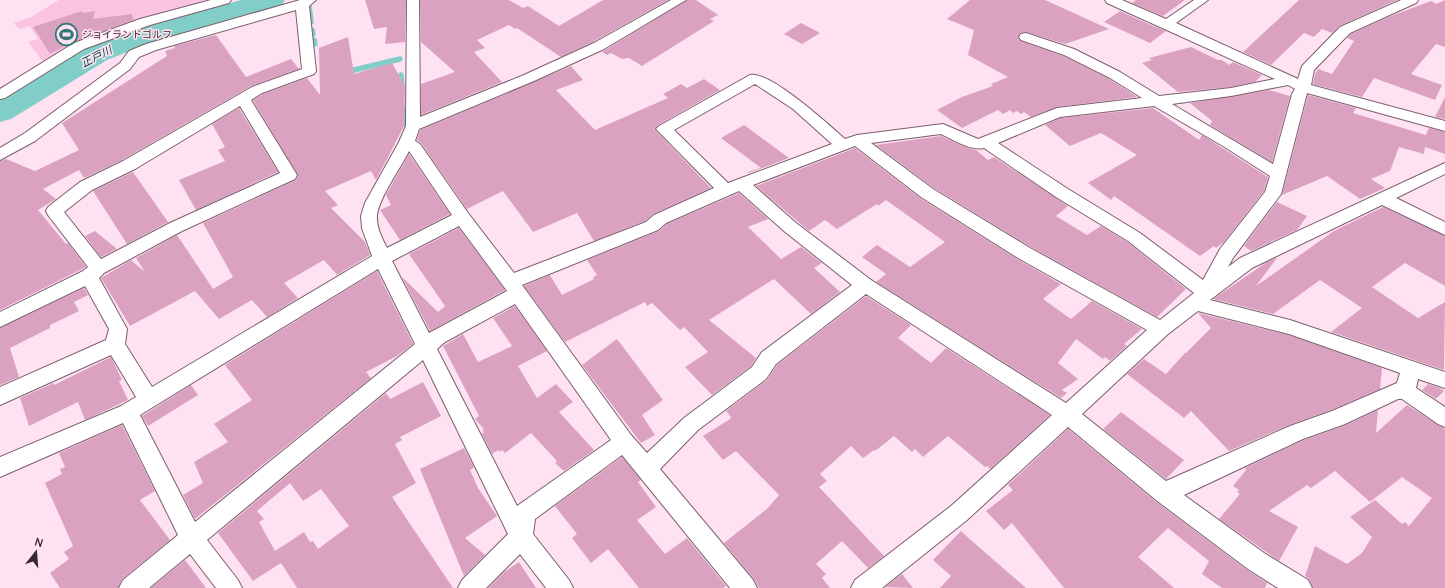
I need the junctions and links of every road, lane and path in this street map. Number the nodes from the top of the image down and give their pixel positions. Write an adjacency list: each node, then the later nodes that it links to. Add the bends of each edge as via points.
1 (225, 0): 12 (street, via 145,22 78,46)
2 (412, 0): 16 (street)
3 (680, 0): 16 (street, via 599,46)
4 (1111, 0): 8 (street)
5 (1202, 0): 8 (street)
6 (1412, 0): 11 (street, via 1345,30 1307,69)
7 (306, 2): 13 (street, via 309,71 257,90); 19 (street, via 189,35 134,54 125,66 30,137)
8 (1167, 24): 10 (street)
9 (1026, 37): 14 (street, via 1062,49)
10 (1288, 81): 11 (street); 14 (street, via 1231,92)
11 (1303, 88): 15 (street); 21 (street, via 1299,94)
12 (0, 95)
13 (243, 98): 28 (street, via 129,165 86,186 54,211); 28 (street, via 289,175 176,228)
14 (1155, 100): 17 (street, via 1057,113); 21 (street)
15 (1445, 126)
16 (410, 134): 25 (street, via 415,148); 27 (street, via 373,203 369,216 370,228)
17 (986, 142): 18 (street, via 977,144 943,130); 31 (street, via 1062,193 1134,236)
18 (851, 143): 22 (street); 23 (street, via 755,78 664,129); 33 (street, via 1017,249)
19 (0, 155)
20 (1445, 168): 24 (street)
21 (1278, 174): 31 (street, via 1273,194 1226,254)
22 (742, 184): 23 (street); 29 (street, via 790,227)
23 (725, 190): 30 (street)
24 (1382, 198): 26 (street); 31 (street, via 1246,263)
25 (462, 217): 27 (street); 30 (street)
26 (1445, 230)
27 (382, 258): 35 (street); 40 (street)
28 (94, 272): 32 (street); 34 (street, via 118,329)
29 (865, 285): 42 (street); 46 (street, via 769,358 759,373 691,424)
30 (514, 288): 35 (street); 44 (street)
31 (1201, 298): 33 (street); 36 (street)
32 (0, 320)
33 (1161, 329): 42 (street)
34 (115, 345): 39 (street); 40 (street)
35 (427, 346): 48 (street); 49 (street)
36 (1411, 370): 37 (street); 38 (street)
37 (1445, 380)
38 (1405, 390): 43 (street); 47 (street, via 1396,391 1338,418 1297,432)
39 (0, 396)
40 (148, 399): 41 (street)
41 (128, 412): 45 (street); 48 (street)
42 (1067, 414): 47 (street); 55 (street, via 959,513)
43 (1445, 418)
44 (624, 442): 46 (street); 49 (street, via 525,513)
45 (0, 467)
46 (646, 468): 54 (street)
47 (1164, 492): 56 (street, via 1256,561)
48 (191, 537): 50 (street); 51 (street)
49 (521, 537): 52 (street); 53 (street)
50 (131, 588)
51 (230, 588)
52 (470, 588)
53 (561, 588)
54 (745, 588)
55 (862, 588)
56 (1300, 588)

